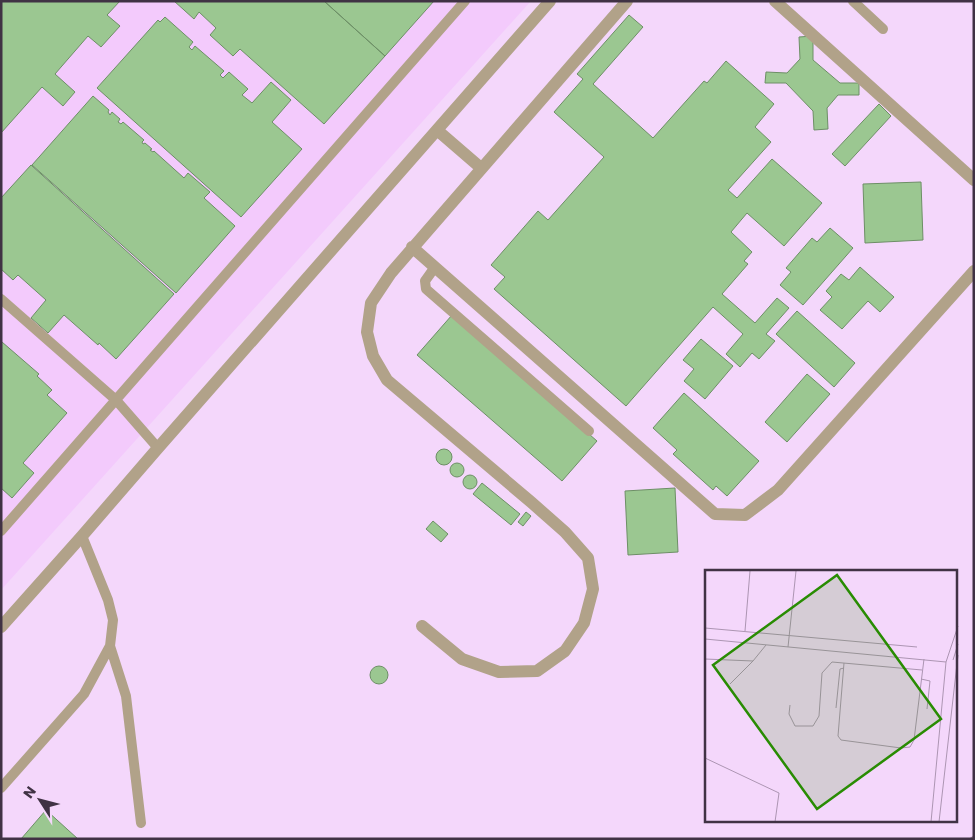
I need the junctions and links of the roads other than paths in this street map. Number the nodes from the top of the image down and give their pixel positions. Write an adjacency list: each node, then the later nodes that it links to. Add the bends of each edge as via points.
1 (465, 1): 14 (lane)
2 (550, 1): 7 (street)
3 (627, 1): 8 (street)
4 (776, 1): 9 (street)
5 (853, 1): 6 (lane)
6 (883, 29)
7 (436, 130): 8 (street); 16 (street)
8 (481, 168): 10 (street)
9 (974, 180)
10 (412, 247): 11 (street); 19 (street, via 371,302 367,332 373,356 387,380 565,532 588,558 593,589 584,623 565,651 537,671 499,672 462,659)
11 (435, 267): 12 (street, via 715,514 745,515 778,490); 15 (lane, via 425,281 426,289)
12 (974, 271)
13 (1, 299): 14 (lane)
14 (116, 400): 16 (lane); 17 (lane)
15 (589, 431)
16 (158, 448): 18 (street)
17 (1, 531)
18 (82, 536): 20 (street); 21 (lane, via 110,606 113,620)
19 (422, 626)
20 (1, 627)
21 (110, 646): 22 (lane, via 84,694); 23 (lane, via 126,696)
22 (1, 788)
23 (140, 823)

